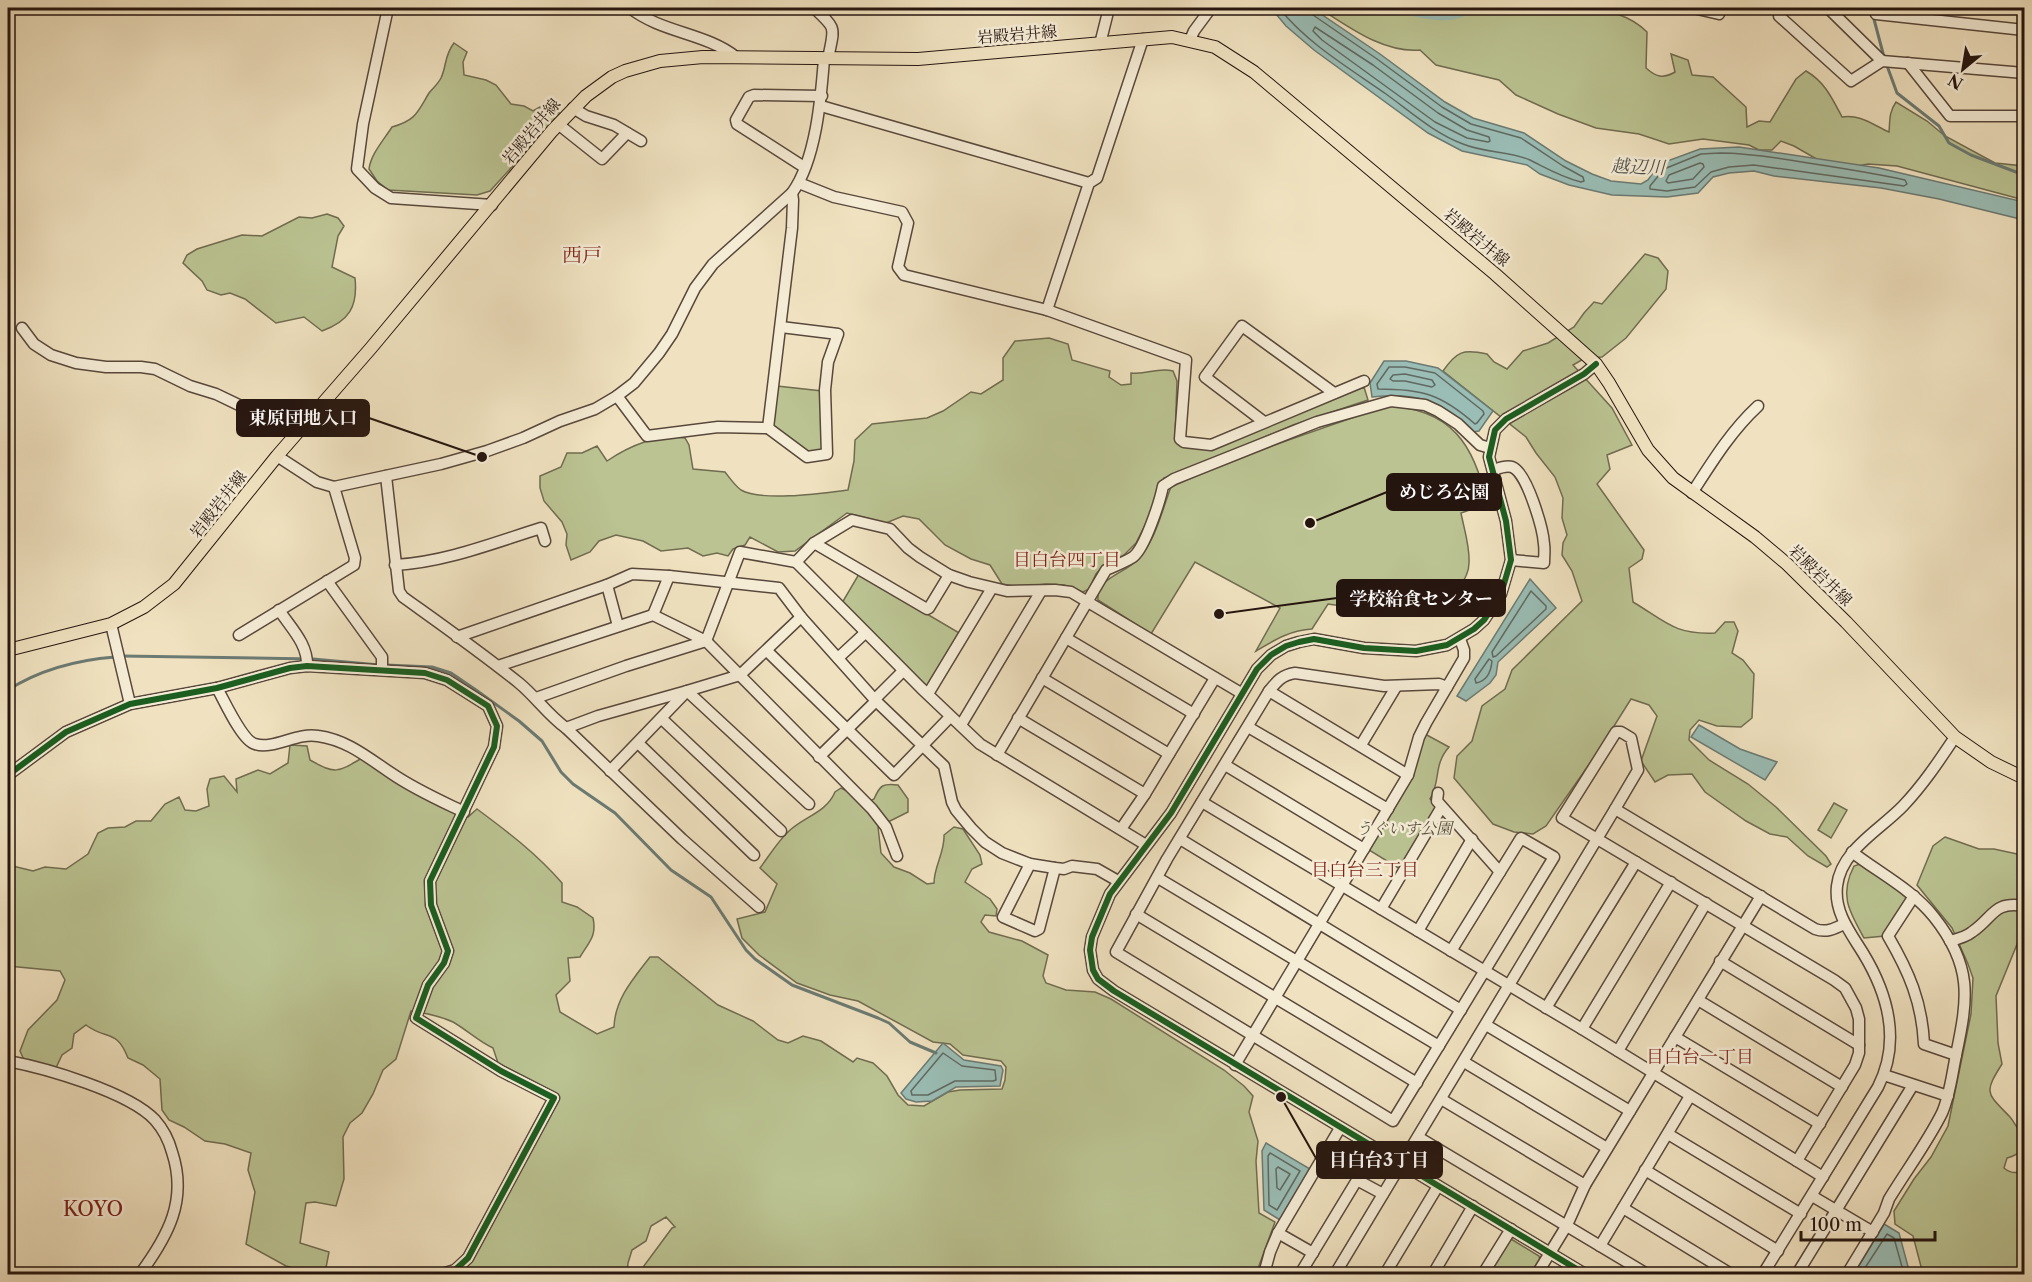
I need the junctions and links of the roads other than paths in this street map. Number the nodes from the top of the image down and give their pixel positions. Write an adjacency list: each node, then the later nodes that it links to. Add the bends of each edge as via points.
1 (388, 8): 29 (street, via 357,170 391,198)
2 (630, 8): 15 (street, via 661,26)
3 (814, 8): 16 (street, via 832,24)
4 (1109, 8): 14 (street)
5 (1211, 8): 13 (street)
6 (1693, 8): 7 (street, via 1719,14)
7 (1721, 8)
8 (1780, 8): 17 (street, via 1779,16 1851,81)
9 (1828, 8): 17 (street)
10 (1876, 14): 11 (street)
11 (2025, 30)
12 (1143, 39): 13 (main road, 岩殿岩井線); 14 (main road, 岩殿岩井線); 27 (street, via 1097,178)
13 (1190, 40): 33 (main road, 岩殿岩井線, via 1215,47 1254,72)
14 (1100, 44): 16 (main road, 岩殿岩井線, via 918,59)
15 (736, 57): 16 (main road, 岩殿岩井線); 21 (main road, 岩殿岩井線, via 642,65 612,77)
16 (826, 58): 20 (street)
17 (1882, 61): 18 (street)
18 (1908, 63): 19 (street); 22 (street, via 1950,116)
19 (2025, 73)
20 (821, 101): 26 (street); 26 (street, via 754,95 736,120); 27 (street)
21 (573, 108): 23 (main road, 岩殿岩井線); 24 (street)
22 (2025, 116)
23 (558, 124): 24 (street, via 602,159); 29 (main road, 岩殿岩井線)
24 (627, 133): 25 (street)
25 (641, 141)
26 (804, 167): 28 (street)
27 (1089, 183): 30 (street)
28 (795, 188): 30 (street, via 902,212 908,223 898,267 904,275); 31 (street); 36 (street, via 713,264 658,353)
29 (492, 205): 40 (main road, 岩殿岩井線)
30 (1047, 310): 38 (street, via 1186,360 1180,439 1184,442 1211,445)
31 (781, 327): 39 (street); 39 (street, via 838,334 828,362 825,390 827,454 807,457)
32 (22, 328): 40 (street, via 34,344 51,355 76,363 155,369)
33 (1596, 364): 41 (street, via 1506,419 1496,430); 46 (main road, 岩殿岩井線, via 1648,450)
34 (1364, 381): 35 (street)
35 (1334, 393): 38 (street); 38 (street, via 1242,326 1205,377)
36 (617, 396): 39 (street, via 647,436 717,427); 44 (street, via 595,409 505,445)
37 (1758, 406): 46 (street, via 1741,421)
38 (1264, 422)
39 (768, 428)
40 (297, 433): 42 (main road, 岩殿岩井線)
41 (1490, 448): 43 (street); 59 (street, via 1480,445 1438,411 1411,403 1391,401 1317,422 1163,486 1135,556 1106,570)
42 (277, 456): 45 (street, via 317,482); 63 (main road, 岩殿岩井線, via 174,584 144,607)
43 (1493, 470): 49 (street, via 1506,521); 49 (street, via 1506,466 1520,473 1540,519 1544,563)
44 (386, 476): 45 (street); 51 (street)
45 (334, 487): 54 (street, via 355,558 354,566)
46 (1692, 493): 99 (main road, 岩殿岩井線, via 1787,564)
47 (545, 541): 51 (street, via 541,528 461,554)
48 (814, 543): 50 (street); 52 (street, via 852,520 890,530 908,548); 52 (street, via 927,609)
49 (1510, 560): 69 (street, via 1496,604 1484,620)
50 (796, 562): 55 (street, via 740,552); 65 (street)
51 (396, 565): 67 (street, via 403,597)
52 (949, 575): 57 (street)
53 (669, 576): 55 (street); 56 (street, via 632,574); 61 (street)
54 (327, 581): 60 (street); 76 (street, via 382,657)
55 (728, 582): 62 (street, via 779,588); 70 (street)
56 (607, 585): 64 (street); 67 (street)
57 (992, 588): 58 (street); 87 (street)
58 (1041, 591): 59 (street, via 1071,592); 95 (street)
59 (1088, 600): 68 (street); 80 (street)
60 (279, 610): 66 (street); 74 (street, via 304,645)
61 (653, 615): 64 (street); 70 (street)
62 (801, 617): 72 (street); 73 (street)
63 (111, 624): 71 (main road, 岩殿岩井線); 90 (street)
64 (618, 626): 75 (street)
65 (865, 633): 73 (street); 77 (street)
66 (240, 635)
67 (458, 637): 75 (street)
68 (1066, 638): 79 (street); 91 (street)
69 (1460, 639): 82 (street, via 1464,658); 86 (street, via 1416,651 1373,649 1314,639 1299,642 1271,655)
70 (706, 641): 78 (street); 88 (street)
71 (8, 650)
72 (767, 651): 78 (street); 98 (street)
73 (838, 658): 89 (street)
74 (307, 666): 76 (street); 83 (street)
75 (498, 666): 88 (street)
76 (382, 669): 118 (street, via 425,673 447,680 488,706 497,726 494,747)
77 (903, 670): 87 (street); 89 (street)
78 (740, 675): 84 (street); 105 (street)
79 (1042, 678): 94 (street); 103 (street)
80 (1215, 678): 86 (street); 91 (street)
81 (1396, 687): 82 (street); 85 (street, via 1294,673 1286,674); 101 (street)
82 (1447, 687): 109 (street, via 1419,737)
83 (217, 688): 90 (street); 118 (street, via 247,740 256,745 315,735 338,740)
84 (687, 691): 93 (street); 97 (street); 114 (street)
85 (1269, 691): 96 (street); 101 (street)
86 (1241, 693): 124 (street, via 1171,813)
87 (928, 694): 92 (street)
88 (536, 698): 97 (street)
89 (875, 700): 98 (street); 102 (street)
90 (130, 704): 108 (street, via 66,732)
91 (1194, 714): 103 (street)
92 (950, 717): 95 (street); 102 (street)
93 (662, 718): 100 (street); 120 (street)
94 (1018, 718): 104 (street); 111 (street)
95 (961, 725): 104 (street)
96 (1248, 727): 106 (street); 116 (street)
97 (566, 728): 107 (street)
98 (847, 728): 102 (street, via 894,775); 105 (street)
99 (1955, 736): 110 (main road, 岩殿岩井線, via 1991,762); 126 (street, via 1914,793)
100 (638, 743): 107 (street); 127 (street)
101 (1361, 745): 109 (street)
102 (922, 746): 130 (street, via 944,766 952,802 970,828 1002,853)
103 (1169, 754): 111 (street)
104 (997, 755): 119 (street)
105 (819, 756): 128 (street, via 872,809 886,827)
106 (1225, 765): 113 (street); 125 (street)
107 (610, 771): 141 (street)
108 (8, 775)
109 (1408, 775): 116 (street)
110 (2025, 778)
111 (1145, 794): 119 (street)
112 (1438, 794): 115 (street)
113 (1202, 801): 121 (street); 136 (street)
114 (809, 804)
115 (1442, 808): 122 (street); 142 (street)
116 (1388, 809): 125 (street)
117 (1615, 809): 123 (street); 123 (street, via 1638,770 1631,738 1621,732 1616,732 1562,818); 137 (street)
118 (464, 812): 204 (street, via 430,881 431,905 448,951 428,985 416,1018 501,1071 554,1098 468,1258)
119 (1121, 829): 124 (street)
120 (781, 831)
121 (1179, 838): 133 (street); 144 (street)
122 (1472, 839): 132 (street); 147 (street)
123 (1598, 839): 129 (street); 153 (street)
124 (1146, 845): 134 (street)
125 (1364, 849): 136 (street)
126 (1852, 852): 138 (street); 145 (street, via 1837,886)
127 (754, 855)
128 (897, 856)
129 (1636, 862): 135 (street); 156 (street)
130 (1030, 864): 131 (street); 131 (street, via 1003,917 1035,931)
131 (1055, 868): 134 (street, via 1097,869)
132 (1500, 872): 149 (street); 152 (street, via 1521,838 1554,858)
133 (1158, 878): 143 (street); 150 (street)
134 (1118, 881): 168 (street, via 1092,937 1090,962 1098,979)
135 (1671, 882): 139 (street); 159 (street)
136 (1343, 886): 142 (street); 144 (street)
137 (1761, 896): 145 (street, via 1822,932); 146 (street)
138 (1914, 896): 148 (street); 165 (street, via 1888,936 1916,994 1924,1044)
139 (1706, 903): 146 (street); 164 (street)
140 (2025, 906): 148 (street, via 2001,907 1974,931)
141 (759, 907)
142 (1381, 909): 147 (street)
143 (1136, 914): 154 (street); 160 (street, via 1116,952)
144 (1319, 924): 150 (street); 157 (street)
145 (1844, 924): 170 (street, via 1864,954 1885,999 1890,1051)
146 (1742, 925): 151 (street); 162 (street, via 1845,988 1859,1019)
147 (1418, 931): 149 (street)
148 (1950, 941): 165 (street, via 1965,984 1964,1017)
149 (1451, 951): 152 (street)
150 (1297, 961): 154 (street); 163 (street)
151 (1720, 961): 155 (street); 162 (street)
152 (1485, 972): 153 (street); 157 (street)
153 (1510, 986): 156 (street); 158 (street)
154 (1275, 998): 160 (street); 171 (street)
155 (1698, 1000): 161 (street); 173 (street)
156 (1546, 1008): 159 (street)
157 (1461, 1010): 163 (street)
158 (1486, 1025): 167 (street); 177 (street)
159 (1582, 1029): 164 (street)
160 (1253, 1035): 168 (street); 171 (street, via 1393,1121)
161 (1675, 1037): 169 (street); 178 (street)
162 (1859, 1045): 173 (street, via 1855,1065)
163 (1439, 1046): 171 (street)
164 (1618, 1051): 169 (street)
165 (1956, 1055): 175 (street)
166 (8, 1060): 203 (street, via 118,1095 155,1120 169,1142 180,1190 168,1232)
167 (1464, 1062): 176 (street); 182 (street)
168 (1235, 1065): 179 (street)
169 (1652, 1073): 174 (street); 177 (street)
170 (1884, 1075): 172 (street); 186 (street)
171 (1416, 1083)
172 (1913, 1085): 175 (street); 193 (street)
173 (1842, 1087): 178 (street)
174 (1690, 1096): 180 (street); 183 (street)
175 (1948, 1096): 197 (street)
176 (1441, 1098): 181 (street); 187 (street)
177 (1630, 1112): 182 (street)
178 (1820, 1124): 183 (street)
179 (1340, 1128): 184 (street); 198 (street)
180 (1668, 1134): 185 (street); 194 (street)
181 (1418, 1137): 184 (street); 195 (street)
182 (1607, 1148): 187 (street)
183 (1797, 1161): 186 (street)
184 (1401, 1164): 188 (street); 189 (street)
185 (1645, 1170): 192 (street); 200 (street)
186 (1823, 1177): 190 (street)
187 (1585, 1185): 195 (street)
188 (1438, 1186): 191 (street); 208 (street)
189 (1383, 1194): 201 (street, via 1357,1180); 207 (street)
190 (1812, 1196): 193 (street); 194 (street)
191 (1473, 1206): 196 (street); 209 (street)
192 (1623, 1208): 199 (street); 214 (street)
193 (1836, 1210): 197 (street); 216 (street)
194 (1801, 1214): 200 (street)
195 (1567, 1225): 199 (street); 202 (street)
196 (1511, 1229): 202 (street); 210 (street)
197 (1873, 1232): 217 (street)
198 (1278, 1233): 201 (street); 205 (street)
199 (1600, 1245): 213 (street)
200 (1778, 1251): 215 (street)
201 (1313, 1253): 206 (street)
202 (1550, 1253): 211 (street); 212 (street)
203 (140, 1275)
204 (442, 1275)
205 (1264, 1275)
206 (1300, 1275)
207 (1335, 1275)
208 (1385, 1275)
209 (1432, 1275)
210 (1483, 1275)
211 (1537, 1275)
212 (1585, 1275)
213 (1647, 1275)
214 (1731, 1275)
215 (1763, 1275)
216 (1797, 1275)
217 (1847, 1275)

